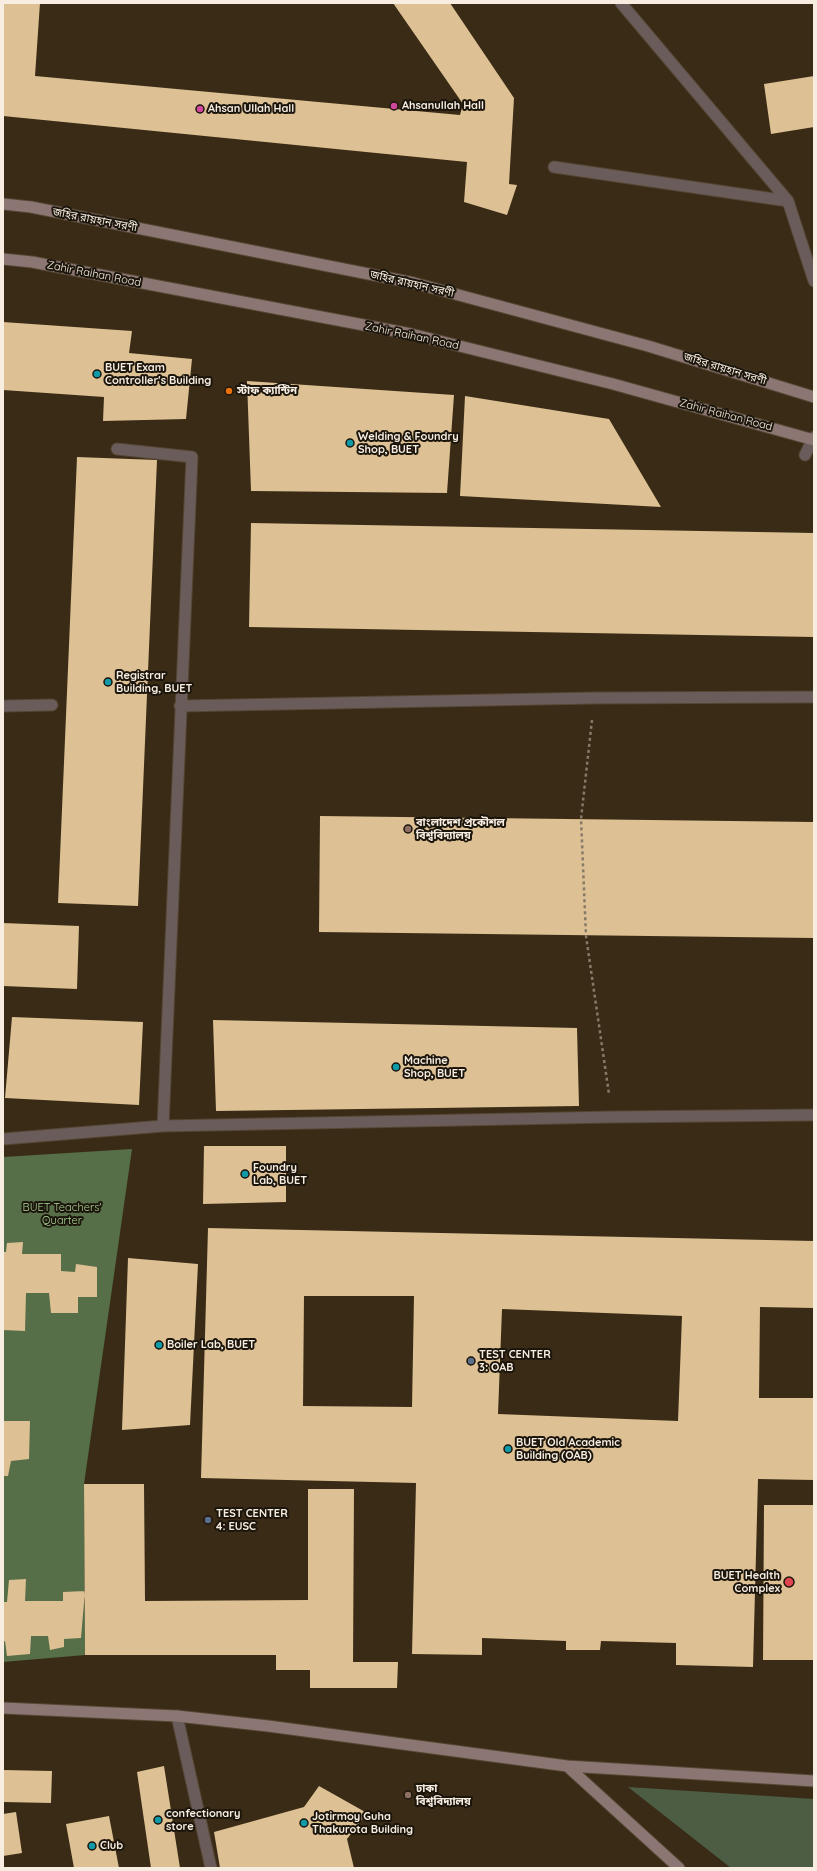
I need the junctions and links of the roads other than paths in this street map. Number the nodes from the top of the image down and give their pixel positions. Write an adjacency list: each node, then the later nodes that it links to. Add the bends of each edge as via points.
1 (621, 3): 3 (street)
2 (554, 167): 3 (street)
3 (788, 201): 6 (street)
4 (3, 204): 7 (main road, জহির রায়হান সরণী, via 31,207 414,283 648,346)
5 (3, 259): 8 (main road, Zahir Raihan Road, via 32,262 411,334 613,384)
6 (814, 280)
7 (814, 397)
8 (814, 439): 10 (street)
9 (117, 449): 14 (street, via 192,457)
10 (805, 455)
11 (814, 697): 14 (street, via 594,698)
12 (52, 705): 13 (street)
13 (3, 706)
14 (180, 706): 16 (street)
15 (814, 1115): 16 (street)
16 (163, 1126): 17 (street)
17 (3, 1139)
18 (3, 1708): 19 (main road)
19 (178, 1716): 20 (main road); 22 (street)
20 (567, 1766): 21 (main road); 23 (main road)
21 (814, 1781)
22 (211, 1868)
23 (679, 1868)

